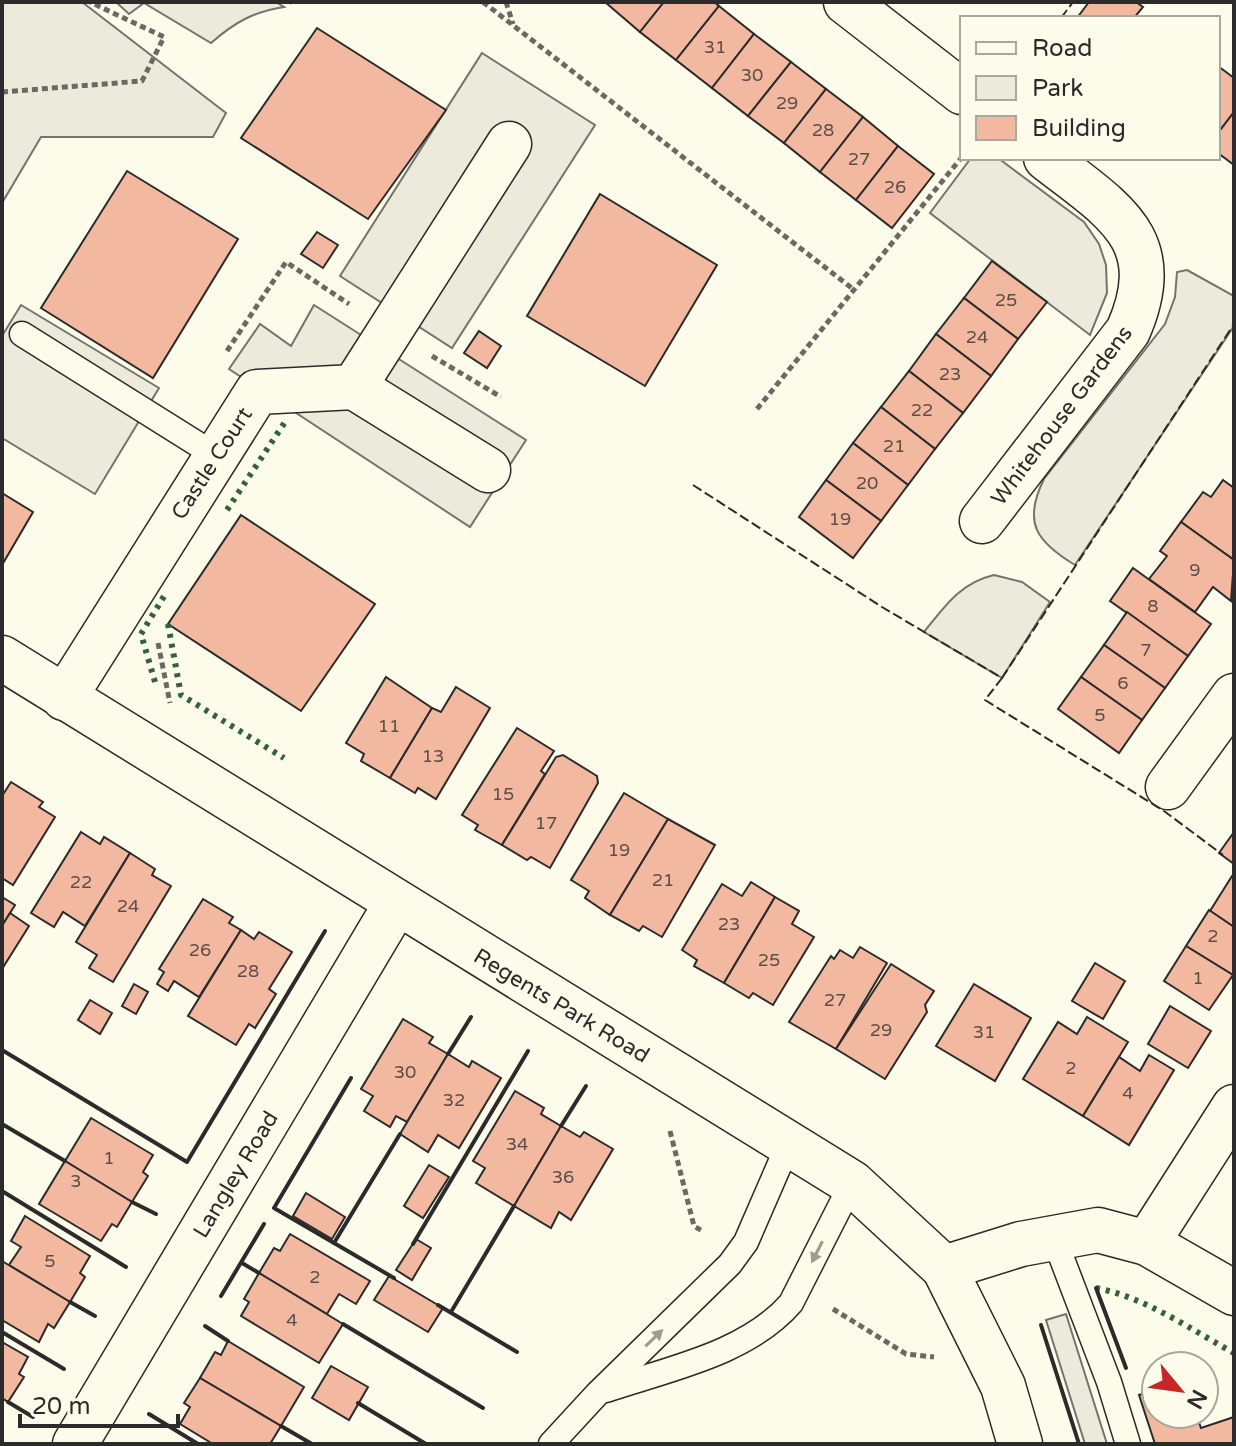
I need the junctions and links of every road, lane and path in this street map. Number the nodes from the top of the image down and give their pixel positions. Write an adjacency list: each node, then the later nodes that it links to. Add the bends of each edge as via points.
1 (90, 2): 7 (path, via 164,37 142,81)
2 (483, 2): 5 (path)
3 (506, 2): 5 (path)
4 (846, 2): 6 (street)
5 (513, 25): 11 (path)
6 (960, 90)
7 (2, 92)
8 (509, 144): 12 (street)
9 (960, 159): 11 (path)
10 (1049, 160): 20 (street, Whitehouse Gardens, via 1128,228 1141,253 1140,303 1128,331)
11 (853, 289): 17 (path)
12 (390, 330): 14 (path, via 286,262); 15 (street); 16 (path)
13 (22, 334): 18 (lane)
14 (218, 365)
15 (354, 387): 18 (street, Castle Court, via 257,392); 19 (street)
16 (501, 397)
17 (757, 409)
18 (215, 455): 24 (street, Castle Court)
19 (488, 470)
20 (982, 521)
21 (156, 630): 25 (path, via 171,701)
22 (2, 658): 24 (street, Regents Park Road)
23 (1234, 696): 26 (street)
24 (64, 698): 25 (street, Regents Park Road)
25 (147, 750): 27 (street, Regents Park Road)
26 (1168, 787)
27 (396, 904): 28 (street, Regents Park Road); 40 (street, Langley Road)
28 (653, 1060): 30 (street, Regents Park Road); 34 (path, via 694,1226)
29 (1234, 1107): 33 (street)
30 (789, 1143): 31 (street, Regents Park Road); 34 (lane)
31 (852, 1183): 35 (street, Regents Park Road); 36 (lane, one-way to 36)
32 (1054, 1238): 33 (street, via 1098,1230); 35 (street); 43 (lane)
33 (1147, 1243): 37 (street)
34 (739, 1252): 39 (lane, one-way to 34)
35 (944, 1268): 38 (street, Regents Park Road)
36 (798, 1287): 38 (path, via 906,1354); 39 (lane, via 782,1313 730,1347)
37 (1234, 1293)
38 (992, 1364): 42 (street, Regents Park Road)
39 (598, 1393): 41 (lane)
40 (75, 1444)
41 (551, 1444)
42 (1020, 1444)
43 (1128, 1444)

